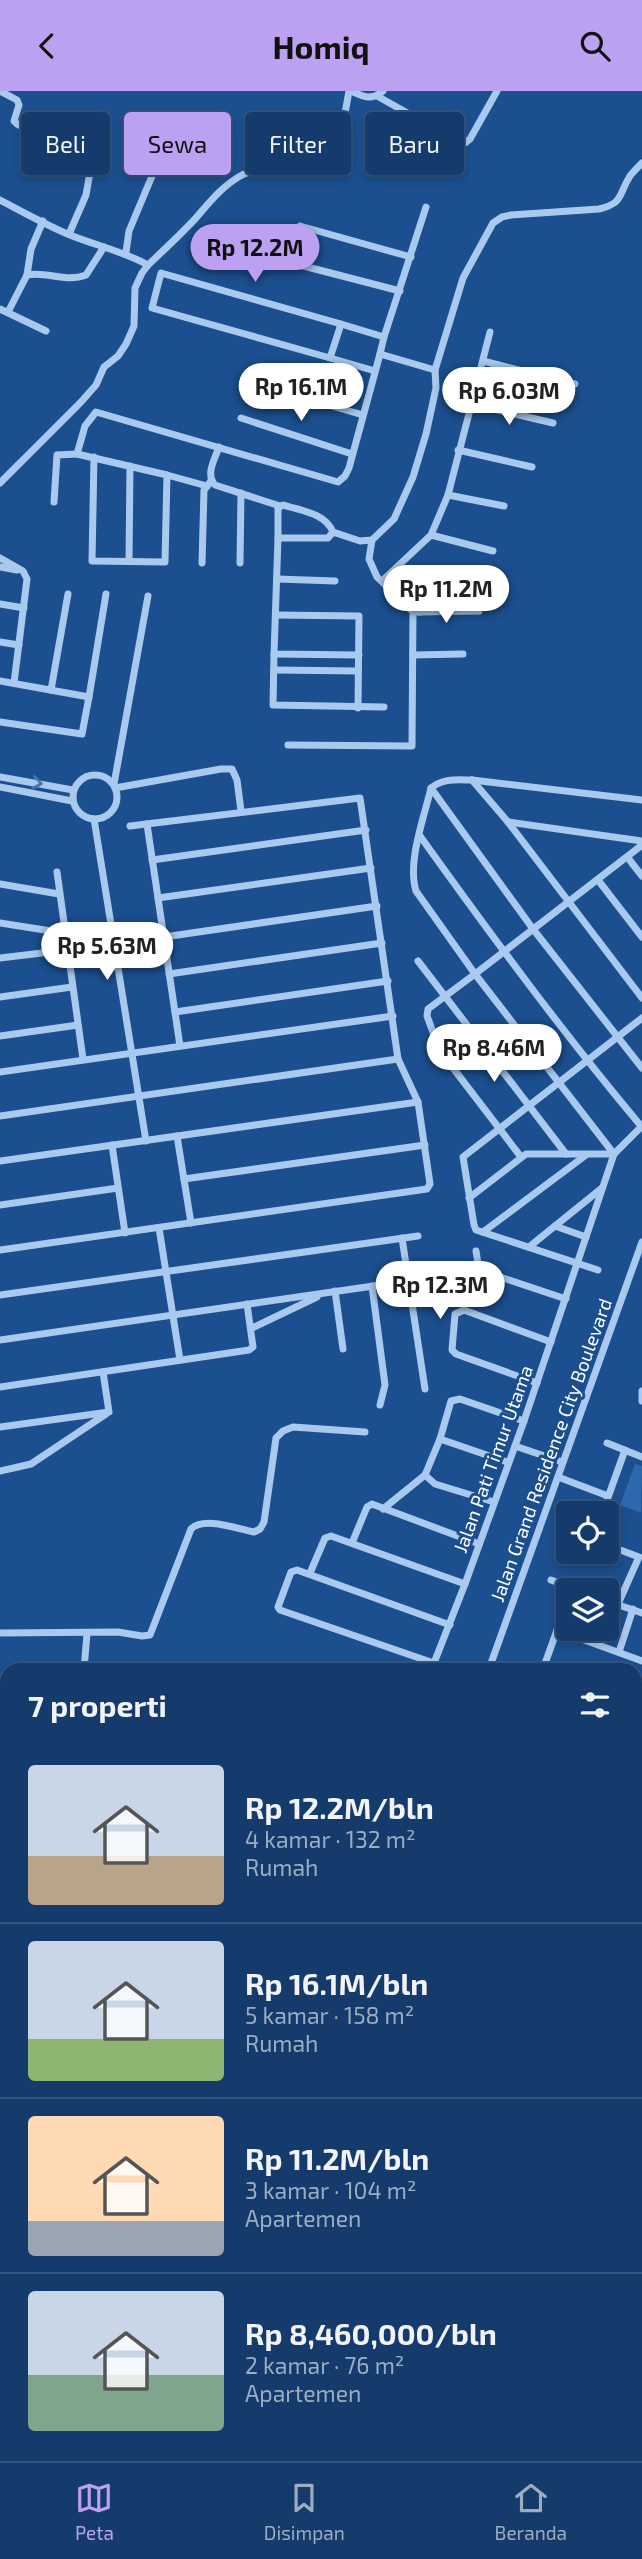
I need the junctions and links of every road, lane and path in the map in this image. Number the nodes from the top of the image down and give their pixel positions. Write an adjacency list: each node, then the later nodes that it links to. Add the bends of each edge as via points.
1 (1, 91): 10 (street, via 18,100 17,124 92,161 86,195)
2 (350, 91): 4 (street, via 365,98); 14 (street, via 336,152 240,176)
3 (498, 91): 4 (street, via 465,143)
4 (380, 94)
5 (642, 163): 25 (street, via 612,206 512,215 493,223 463,278)
6 (152, 175): 12 (street, via 129,231)
7 (0, 200): 9 (street)
8 (426, 207): 13 (street)
9 (43, 222): 10 (street); 15 (street, via 31,249)
10 (69, 234): 11 (street)
11 (104, 247): 12 (street); 15 (street, via 89,273 78,278)
12 (126, 252): 14 (street)
13 (411, 257): 16 (street); 16 (street, via 300,226 292,263)
14 (148, 265): 41 (street, via 135,288 134,326 118,356 104,367 82,402)
15 (27, 275): 17 (street)
16 (400, 291): 21 (street)
17 (4, 311): 19 (street)
18 (341, 324): 21 (street); 23 (street); 23 (street, via 161,273 152,308)
19 (46, 331)
20 (490, 332): 24 (street)
21 (384, 337): 22 (street)
22 (380, 354): 25 (street); 26 (street)
23 (330, 358): 26 (street)
24 (483, 361): 28 (street); 29 (street)
25 (435, 370): 53 (street, via 434,400 413,477 394,519)
26 (375, 371): 30 (street)
27 (256, 384): 30 (street)
28 (575, 384)
29 (472, 404): 32 (street); 34 (street)
30 (363, 415): 36 (street)
31 (241, 418): 36 (street)
32 (553, 423)
33 (219, 447): 35 (street, via 96,412 85,426); 36 (street, via 338,482 345,476); 44 (street)
34 (458, 450): 39 (street); 46 (street)
35 (77, 454): 37 (street); 47 (street, via 57,455)
36 (352, 454)
37 (94, 457): 38 (street); 56 (street, via 92,561)
38 (130, 466): 42 (street); 56 (street)
39 (532, 467)
40 (0, 470): 41 (street)
41 (8, 474): 43 (street)
42 (167, 475): 44 (street); 56 (street, via 165,562)
43 (0, 483)
44 (209, 484): 45 (street); 57 (street, via 204,490)
45 (241, 493): 48 (street); 58 (street)
46 (448, 495): 49 (street); 51 (street)
47 (54, 502)
48 (281, 506): 50 (street, via 327,521); 52 (street)
49 (504, 506)
50 (333, 532): 52 (street, via 328,538); 53 (street)
51 (431, 535): 54 (street); 63 (street)
52 (278, 538): 61 (street)
53 (372, 540): 63 (street, via 369,559)
54 (493, 551)
55 (0, 558): 60 (street)
56 (129, 561)
57 (202, 563)
58 (240, 563)
59 (0, 567): 60 (street)
60 (23, 571): 69 (street, via 27,579)
61 (277, 579): 62 (street); 72 (street)
62 (335, 581)
63 (382, 581): 71 (street)
64 (68, 594): 83 (street)
65 (106, 594): 84 (street)
66 (148, 596): 91 (street)
67 (480, 596): 71 (street, via 443,588)
68 (0, 604): 69 (street)
69 (23, 608): 74 (street)
70 (479, 611): 71 (street)
71 (416, 612): 78 (street)
72 (276, 615): 75 (street); 77 (street, via 359,616)
73 (0, 642): 74 (street)
74 (19, 645): 82 (street)
75 (274, 654): 77 (street); 79 (street)
76 (463, 654): 78 (street)
77 (359, 655): 80 (street)
78 (413, 655): 88 (street, via 412,746)
79 (274, 670): 80 (street); 86 (street, via 273,705)
80 (358, 671): 86 (street)
81 (0, 681): 82 (street)
82 (13, 683): 83 (street)
83 (51, 690): 84 (street)
84 (89, 697): 87 (street, via 82,734)
85 (384, 707): 86 (street)
86 (358, 708)
87 (0, 722)
88 (288, 745)
89 (0, 777): 94 (street, one-way to 94)
90 (472, 780): 93 (street, via 447,780); 95 (street); 99 (street)
91 (115, 786): 94 (street, via 92,775 80,780); 97 (street, via 232,769); 98 (street, via 115,805)
92 (0, 787): 96 (street)
93 (431, 788): 103 (street); 117 (street)
94 (74, 790): 96 (street)
95 (642, 800)
96 (72, 801): 98 (street, via 76,810)
97 (241, 811): 100 (street); 102 (street, via 358,796)
98 (94, 819): 140 (street)
99 (508, 822): 104 (street); 114 (street)
100 (147, 824): 101 (street); 106 (street)
101 (130, 826)
102 (366, 829): 106 (street); 107 (street)
103 (421, 836): 123 (street); 127 (street, via 414,859 416,891)
104 (642, 843): 105 (street)
105 (628, 858): 109 (street); 110 (street)
106 (152, 860): 113 (street)
107 (372, 868): 113 (street); 115 (street)
108 (57, 872): 112 (street)
109 (642, 876)
110 (598, 880): 114 (street); 120 (street)
111 (0, 884): 112 (street)
112 (59, 894): 118 (street)
113 (158, 898): 119 (street)
114 (568, 901): 117 (street); 132 (street)
115 (377, 906): 119 (street); 121 (street)
116 (0, 923): 118 (street)
117 (533, 929): 123 (street); 138 (street)
118 (64, 933): 122 (street)
119 (163, 937): 126 (street)
120 (642, 937)
121 (382, 943): 126 (street); 128 (street)
122 (67, 950): 124 (street); 129 (street)
123 (503, 951): 127 (street); 143 (street)
124 (0, 958)
125 (418, 961): 130 (street)
126 (169, 974): 133 (street)
127 (475, 974): 130 (street); 146 (street)
128 (388, 981): 133 (street); 134 (street)
129 (72, 987): 131 (street); 136 (street)
130 (445, 996): 149 (street); 151 (street, via 427,1012 435,1043)
131 (0, 997)
132 (642, 998)
133 (175, 1011): 139 (street)
134 (393, 1016): 139 (street); 142 (street)
135 (642, 1018): 138 (street)
136 (78, 1025): 137 (street); 141 (street)
137 (0, 1036)
138 (617, 1038): 143 (street); 144 (street)
139 (180, 1046): 140 (street)
140 (132, 1053): 141 (street); 147 (street)
141 (83, 1059): 145 (street)
142 (398, 1059): 147 (street); 148 (street)
143 (587, 1061): 146 (street); 152 (street)
144 (642, 1068)
145 (0, 1072)
146 (559, 1083): 149 (street); 159 (street)
147 (139, 1096): 150 (street); 154 (street)
148 (418, 1102): 153 (street); 156 (street)
149 (529, 1107): 151 (street); 157 (street)
150 (0, 1116)
151 (499, 1128): 160 (street); 165 (street, via 463,1157)
152 (641, 1130): 159 (street)
153 (177, 1136): 154 (street); 162 (street)
154 (146, 1141): 155 (street)
155 (112, 1145): 161 (street); 164 (street)
156 (425, 1145): 162 (street); 167 (street, via 427,1189)
157 (566, 1154): 158 (street); 160 (street)
158 (586, 1154): 159 (street); 170 (street)
159 (614, 1154): 163 (street, Jalan Pati Timur Utama)
160 (522, 1157): 165 (street)
161 (0, 1161)
162 (184, 1179): 167 (street)
163 (603, 1187): 168 (street); 173 (street, Jalan Pati Timur Utama)
164 (118, 1188): 166 (street); 171 (street)
165 (469, 1198): 170 (street, via 475,1228)
166 (0, 1205)
167 (191, 1223): 169 (street)
168 (555, 1226): 173 (street); 176 (street)
169 (159, 1228): 171 (street); 181 (street)
170 (483, 1232): 176 (street)
171 (125, 1233): 177 (street)
172 (418, 1236): 174 (street)
173 (586, 1237): 179 (street, Jalan Pati Timur Utama)
174 (401, 1238): 181 (street); 182 (street)
175 (642, 1241): 212 (street, Jalan Grand Residence City Boulevard)
176 (529, 1247): 179 (street)
177 (0, 1250)
178 (476, 1251): 187 (street, via 479,1270)
179 (578, 1263): 180 (street); 187 (street, Jalan Pati Timur Utama)
180 (598, 1270)
181 (166, 1271): 186 (street); 189 (street)
182 (408, 1281): 183 (street); 198 (street)
183 (372, 1286): 184 (street); 201 (street, via 385,1385)
184 (335, 1291): 185 (street); 193 (street)
185 (326, 1293): 188 (street); 190 (street)
186 (0, 1294)
187 (566, 1299): 192 (street, Jalan Pati Timur Utama)
188 (247, 1304): 189 (street); 190 (street)
189 (172, 1315): 191 (street); 194 (street)
190 (252, 1328): 194 (street, via 253,1347 249,1350)
191 (0, 1340)
192 (551, 1342): 196 (street, Jalan Pati Timur Utama); 196 (street, via 464,1310 455,1314 451,1343 456,1354)
193 (343, 1349)
194 (180, 1360): 195 (street)
195 (103, 1373): 197 (street); 202 (street)
196 (537, 1383): 203 (street, Jalan Pati Timur Utama)
197 (0, 1387)
198 (425, 1389)
199 (642, 1391): 200 (street)
200 (642, 1401)
201 (380, 1405)
202 (109, 1412): 204 (street); 213 (street, via 31,1464)
203 (523, 1421): 206 (street, via 455,1398); 208 (street, Jalan Pati Timur Utama)
204 (0, 1427)
205 (365, 1433): 234 (street, via 293,1427 282,1431 276,1438 260,1529 196,1525 150,1635)
206 (440, 1439): 211 (street); 214 (street)
207 (607, 1443): 209 (street)
208 (515, 1445): 211 (street, Jalan Pati Timur Utama); 212 (street)
209 (625, 1450): 210 (street); 216 (street)
210 (642, 1457)
211 (507, 1462): 218 (street, Jalan Pati Timur Utama)
212 (562, 1462): 215 (street, Jalan Grand Residence City Boulevard)
213 (0, 1471)
214 (425, 1475): 218 (street, via 435,1484); 219 (street)
215 (558, 1476): 216 (street); 243 (street, Jalan Grand Residence City Boulevard)
216 (608, 1496): 217 (street)
217 (606, 1501)
218 (494, 1502): 221 (street, Jalan Pati Timur Utama)
219 (383, 1509): 220 (street, via 369,1505); 221 (street)
220 (352, 1543): 224 (street, via 326,1538); 227 (street)
221 (479, 1544): 227 (street, Jalan Pati Timur Utama)
222 (619, 1549): 223 (street)
223 (640, 1557): 228 (street)
224 (310, 1573): 232 (street); 242 (street, via 290,1572 278,1604 280,1611)
225 (551, 1580): 226 (street)
226 (556, 1582)
227 (465, 1584): 232 (street, Jalan Pati Timur Utama)
228 (619, 1592)
229 (619, 1604): 230 (street)
230 (633, 1609): 231 (street); 239 (street)
231 (642, 1613)
232 (450, 1625): 242 (street, Jalan Pati Timur Utama)
233 (0, 1633): 234 (street)
234 (87, 1633): 241 (street)
235 (556, 1633): 244 (street)
236 (588, 1641): 238 (street)
237 (598, 1641): 238 (street)
238 (597, 1644): 239 (street)
239 (619, 1651): 240 (street)
240 (642, 1661)
241 (84, 1663)
242 (434, 1663)
243 (491, 1663)
244 (545, 1663)

